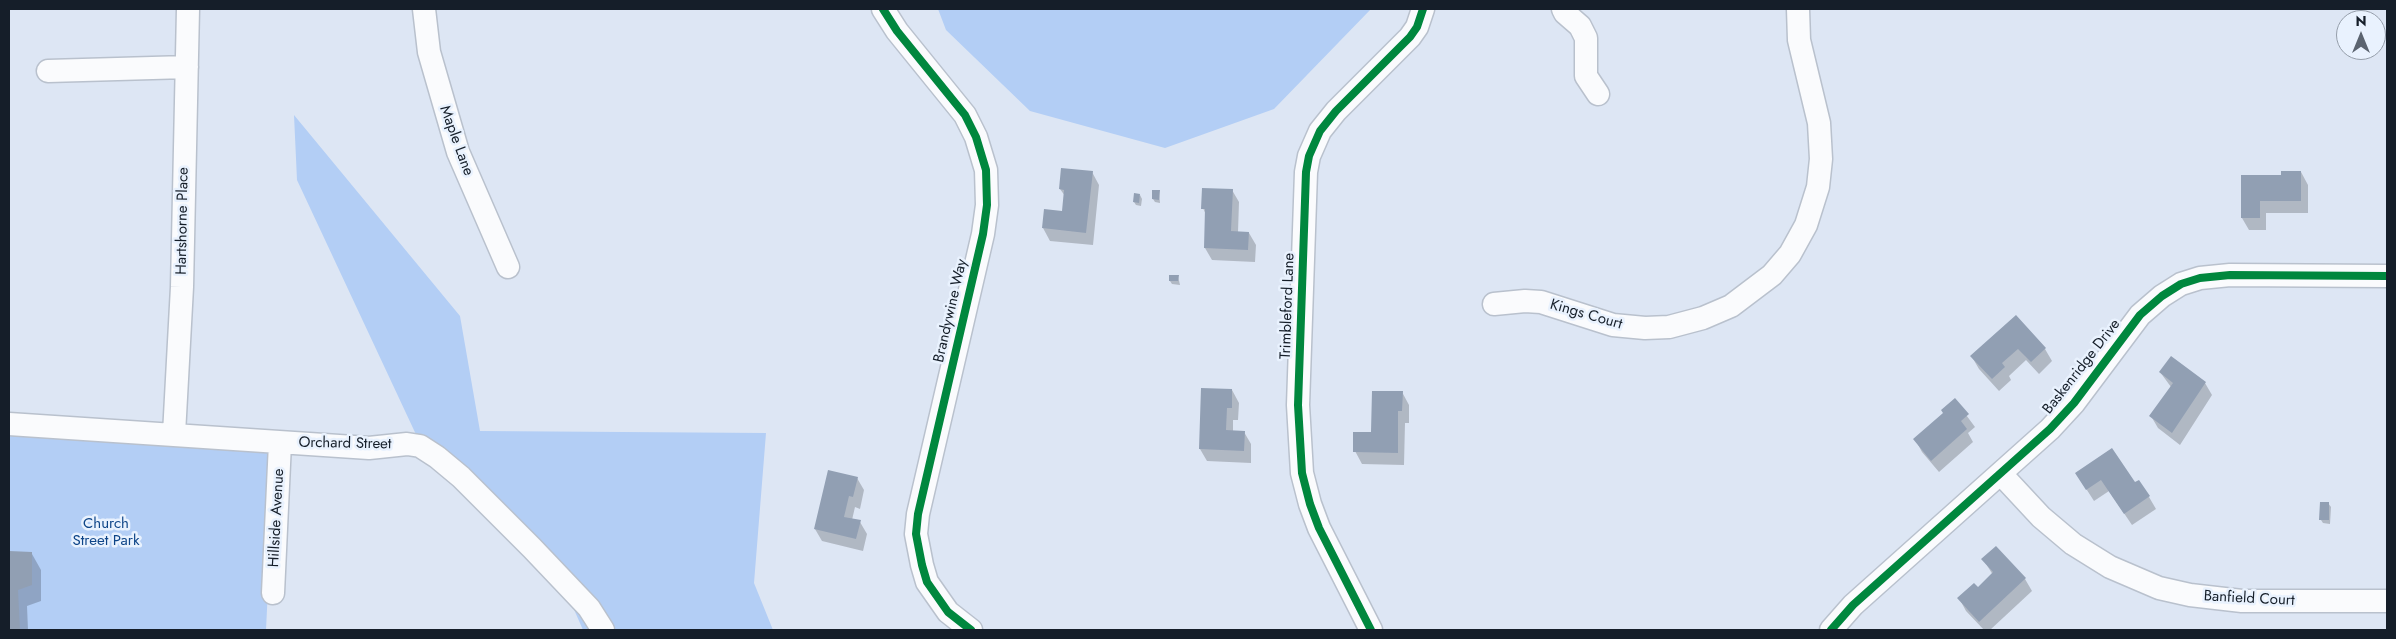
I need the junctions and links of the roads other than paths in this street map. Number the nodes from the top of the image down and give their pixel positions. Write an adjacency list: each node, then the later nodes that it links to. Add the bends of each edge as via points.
1 (188, 9): 7 (street, Hartshorne Place)
2 (424, 9): 10 (street, Maple Lane, via 429,52 458,152)
3 (883, 9): 20 (street, Brandywine Way, via 897,32 965,115 986,170 987,205 983,234 916,534 927,582 948,612)
4 (1423, 9): 21 (street, Trimbleford Lane, via 1410,37 1320,130 1306,172 1298,405 1302,472 1319,528)
5 (1563, 9): 9 (street, via 1580,26 1586,38 1586,76)
6 (1798, 9): 12 (street, Kings Court, via 1798,40 1819,122 1822,159 1818,187 1806,225 1790,254 1772,275 1731,306 1669,327 1613,325 1541,302)
7 (186, 67): 8 (street); 14 (street, Hartshorne Place, via 182,287)
8 (48, 71)
9 (1598, 94)
10 (508, 267)
11 (2387, 276): 16 (street, Baskenridge Drive, via 2230,275 2181,284 2140,315 2074,403)
12 (1494, 304)
13 (9, 424): 14 (street, Orchard Street)
14 (174, 434): 15 (street, Orchard Street)
15 (280, 442): 17 (street, Hillside Avenue); 19 (street, Orchard Street, via 370,448 407,444 420,446 461,477 532,548 590,608)
16 (2001, 474): 18 (street, Banfield Court, via 2041,517 2072,544 2110,567 2159,588 2242,601); 22 (street, Baskenridge Drive, via 1853,605)
17 (273, 593)
18 (2387, 601)
19 (603, 630)
20 (971, 630)
21 (1371, 630)
22 (1831, 630)

